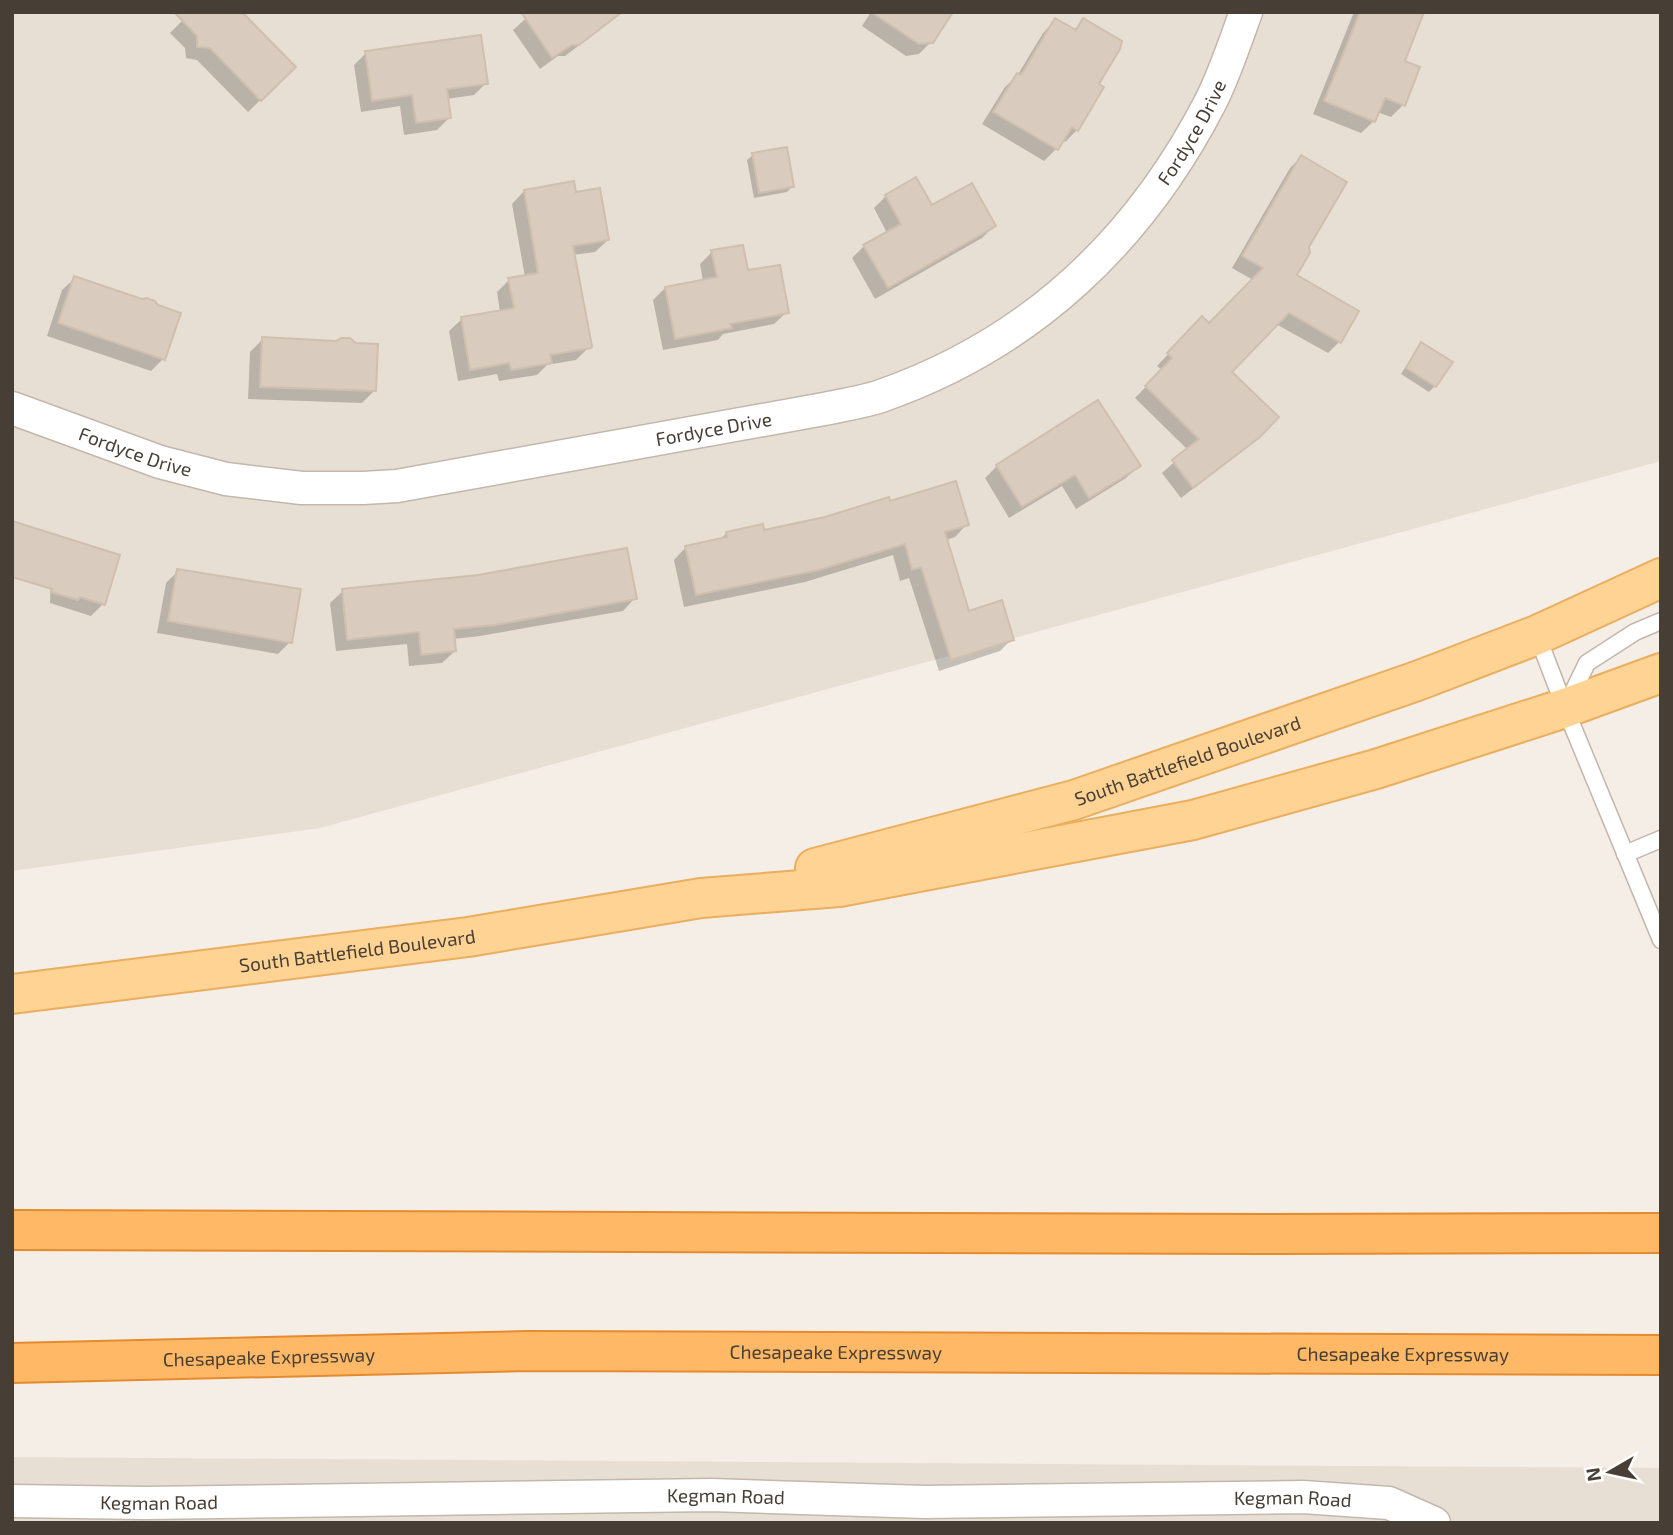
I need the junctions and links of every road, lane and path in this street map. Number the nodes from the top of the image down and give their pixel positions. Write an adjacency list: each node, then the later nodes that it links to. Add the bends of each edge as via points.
1 (1246, 12): 2 (street, Fordyce Drive, via 1212,99 1178,161 1094,265 1028,321 976,354 878,397 397,486 363,488 302,488 226,479 160,461)
2 (12, 408)
3 (1661, 578): 5 (main road, South Battlefield Boulevard)
4 (1661, 621): 7 (lane, via 1587,663)
5 (1537, 635): 7 (lane); 10 (main road, South Battlefield Boulevard, via 1074,800)
6 (1661, 673): 7 (main road, South Battlefield Boulevard)
7 (1565, 708): 9 (lane); 10 (main road, South Battlefield Boulevard, via 1376,769 1193,820 839,887)
8 (1661, 839): 9 (lane)
9 (1625, 854): 11 (lane)
10 (701, 898): 12 (main road, South Battlefield Boulevard, via 468,937)
11 (1661, 940)
12 (12, 994)
13 (12, 1230): 14 (highway)
14 (1661, 1233)
15 (1661, 1355): 16 (highway, Chesapeake Expressway, via 528,1352)
16 (12, 1363)
17 (12, 1501): 18 (street, Kegman Road)
18 (146, 1513): 19 (street, Kegman Road, via 711,1495)
19 (929, 1513): 20 (street, Kegman Road, via 1303,1497 1389,1503)
20 (1434, 1523)

